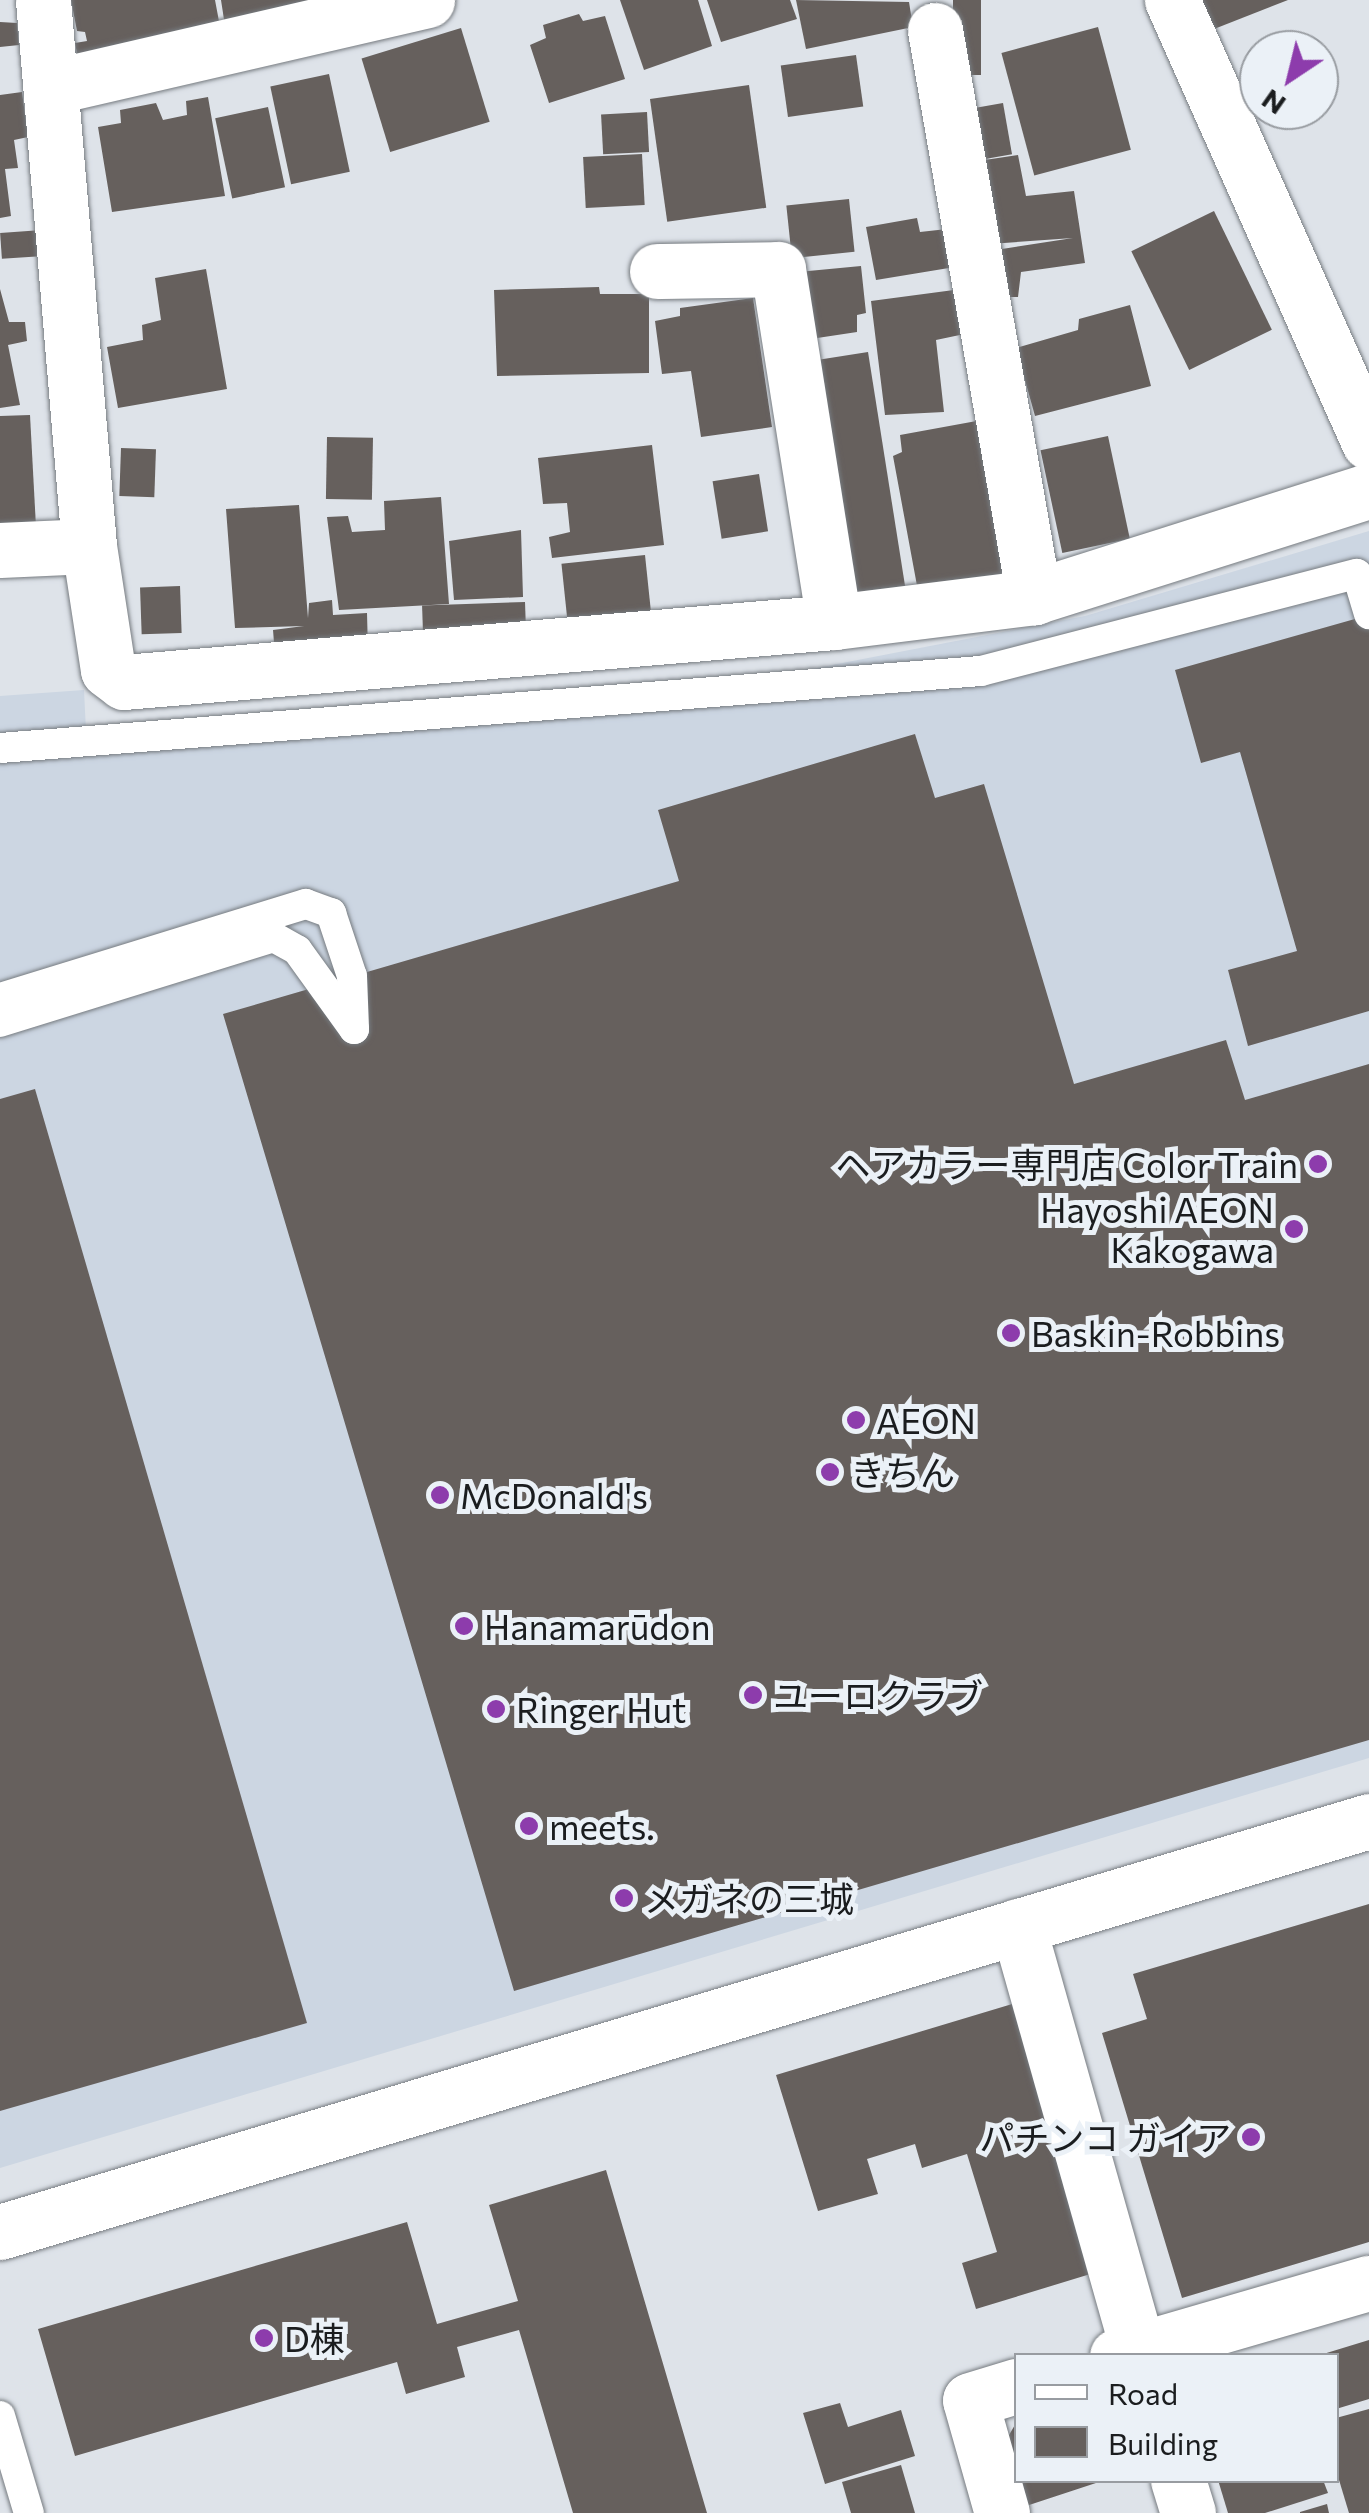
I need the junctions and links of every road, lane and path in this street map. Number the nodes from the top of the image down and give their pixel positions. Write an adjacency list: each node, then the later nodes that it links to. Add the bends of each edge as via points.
1 (44, 0): 5 (street)
2 (428, 0): 5 (street)
3 (1172, 0): 7 (street)
4 (935, 30): 11 (street)
5 (51, 87): 9 (street)
6 (657, 271): 13 (street, via 778,269)
7 (1369, 442)
8 (1369, 491): 11 (street)
9 (90, 546): 10 (street); 13 (street, via 108,670 124,682)
10 (0, 550)
11 (1034, 597): 13 (street)
12 (1369, 614): 14 (lane, via 1357,574 982,671)
13 (834, 622)
14 (0, 748)
15 (0, 998): 16 (lane, via 306,904 331,912 352,976 354,1029 297,950 274,937)
16 (0, 1022)
17 (1369, 1821): 18 (street)
18 (1018, 1926): 19 (street); 21 (street)
19 (0, 2232)
20 (1369, 2283): 21 (street)
21 (1132, 2353)
22 (1014, 2387): 26 (street, via 970,2400)
23 (0, 2416): 25 (lane)
24 (1179, 2483): 27 (street)
25 (29, 2513)
26 (1002, 2513)
27 (1188, 2513)

